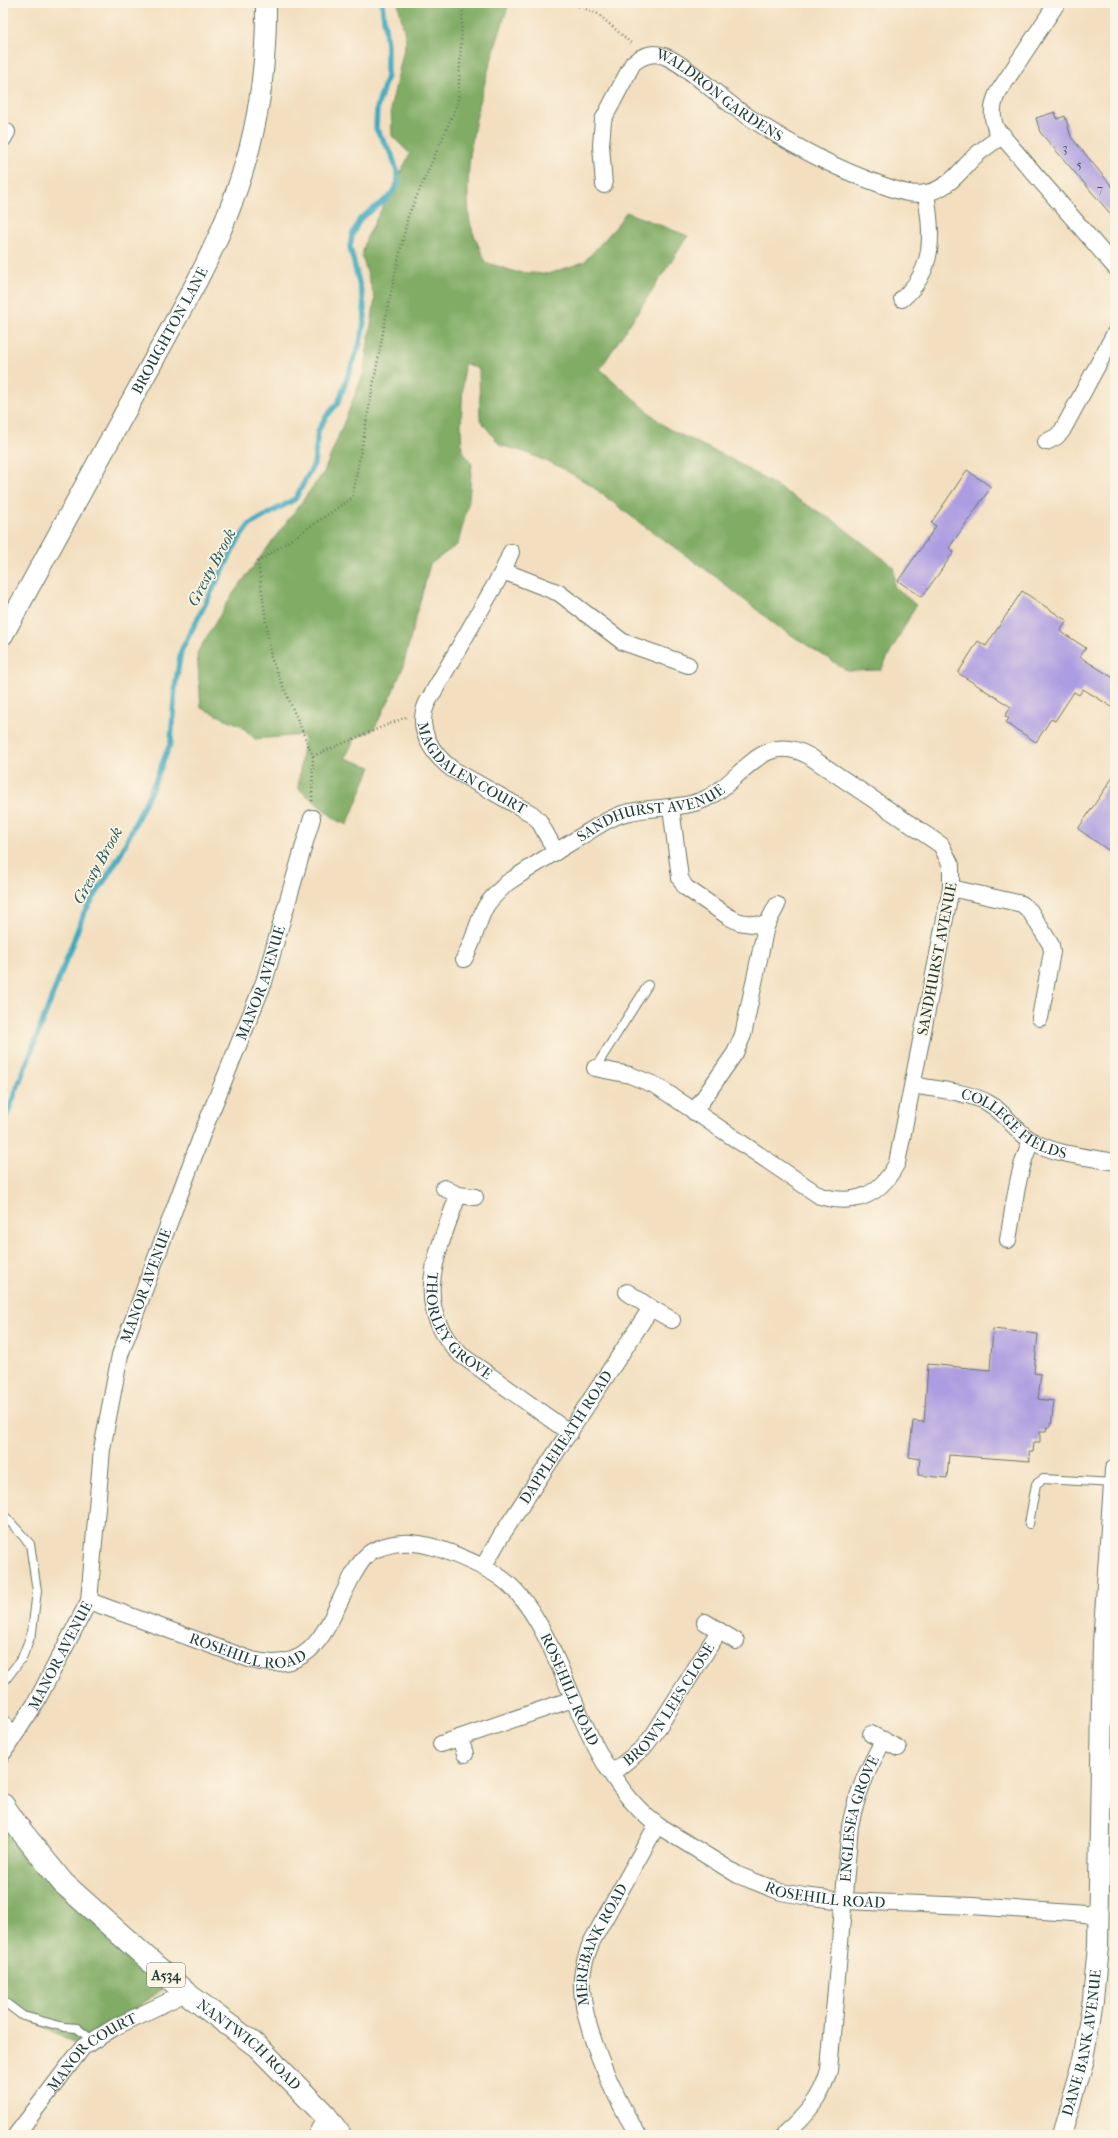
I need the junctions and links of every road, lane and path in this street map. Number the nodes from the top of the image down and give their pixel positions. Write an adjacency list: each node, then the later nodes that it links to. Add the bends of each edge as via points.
1 (266, 3): 15 (street, BROUGHTON LANE, via 261,98 247,162 226,220 197,281)
2 (463, 3): 18 (path, via 458,103 408,216 388,306 352,498 258,562 271,658)
3 (571, 3): 5 (path, via 598,14 633,45)
4 (1057, 3): 6 (street, via 997,94 992,113 996,129)
5 (641, 57): 7 (street, WALDRON GARDENS, via 633,63 603,120 601,145); 8 (street, WALDRON GARDENS, via 654,54 672,59 737,109 824,161 905,193)
6 (1003, 135): 8 (street, WALDRON GARDENS, via 972,160 954,180 940,189); 9 (street)
7 (604, 185)
8 (926, 193): 10 (street, via 930,219 926,269 913,289)
9 (1115, 267)
10 (902, 299)
11 (1115, 333): 12 (street, via 1062,431)
12 (1046, 442)
13 (511, 552): 14 (street, MAGDALEN COURT)
14 (503, 571): 16 (street, via 559,593 623,642); 17 (street, MAGDALEN COURT)
15 (3, 635)
16 (688, 665)
17 (424, 710): 18 (path); 21 (street, MAGDALEN COURT, via 424,730 440,760 452,770 532,814 539,821)
18 (313, 756): 20 (path)
19 (671, 807): 21 (street, SANDHURST AVENUE, via 646,808 622,814); 22 (street, SANDHURST AVENUE, via 696,802 713,795 750,762 767,752 784,749 801,752 941,845 951,865); 24 (street, via 680,878 685,887 739,922)
20 (312, 818): 45 (street, MANOR AVENUE, via 264,982 204,1128 120,1355 102,1449)
21 (556, 852): 25 (street, SANDHURST AVENUE, via 507,882 493,896)
22 (952, 888): 27 (street, via 1022,904 1030,911 1051,945 1052,952); 29 (street, SANDHURST AVENUE)
23 (777, 905): 24 (street)
24 (766, 926): 30 (street, via 743,1035 735,1053)
25 (464, 959)
26 (648, 985): 28 (lane)
27 (1040, 1018)
28 (595, 1068): 30 (street, SANDHURST AVENUE, via 645,1080)
29 (913, 1085): 30 (street, SANDHURST AVENUE, via 896,1163 890,1176 867,1196 844,1201 820,1196); 31 (street, COLLEGE FIELDS, via 987,1102)
30 (694, 1112)
31 (1031, 1141): 32 (street, COLLEGE FIELDS, via 1054,1150); 36 (street, via 1020,1171)
32 (1115, 1162)
33 (444, 1188): 34 (street)
34 (458, 1195): 35 (street); 40 (street, THORLEY GROVE, via 431,1279 433,1312 438,1325 461,1355)
35 (475, 1197)
36 (1008, 1240)
37 (627, 1292): 38 (street)
38 (651, 1308): 39 (street); 40 (street, DAPPLEHEATH ROAD)
39 (672, 1320)
40 (570, 1433): 44 (street, DAPPLEHEATH ROAD)
41 (1114, 1476): 43 (lane, via 1043,1478 1036,1484); 62 (street, DANE BANK AVENUE, via 1103,1643)
42 (3, 1514): 49 (lane, via 30,1544 37,1591 32,1632 22,1658)
43 (1030, 1524)
44 (483, 1567): 45 (street, ROSEHILL ROAD, via 426,1544 403,1542 374,1550 358,1566 319,1642 294,1660 273,1664 252,1660); 50 (street, ROSEHILL ROAD, via 501,1578 535,1618 557,1659)
45 (89, 1601): 52 (street, MANOR AVENUE)
46 (705, 1622): 47 (street, BROWN LEES CLOSE)
47 (719, 1631): 48 (street, BROWN LEES CLOSE); 58 (street, BROWN LEES CLOSE, via 654,1734 643,1748)
48 (736, 1641)
49 (3, 1683)
50 (573, 1700): 53 (street); 58 (street, ROSEHILL ROAD)
51 (3, 1717): 52 (lane)
52 (17, 1734): 56 (street, MANOR AVENUE)
53 (460, 1738): 54 (street); 57 (street)
54 (440, 1744)
55 (898, 1748): 61 (street, ENGLESEA GROVE, via 877,1737 872,1760 853,1810 847,1844)
56 (3, 1753)
57 (465, 1754)
58 (612, 1773): 60 (street, ROSEHILL ROAD, via 634,1804)
59 (3, 1805): 63 (main road, NANTWICH ROAD / A534, via 63,1883)
60 (657, 1825): 61 (street, ROSEHILL ROAD, via 726,1867 761,1884 781,1892); 70 (street, MEREBANK ROAD, via 592,1941 584,1961 582,1976 584,2007 592,2037)
61 (844, 1901): 62 (street, ROSEHILL ROAD, via 966,1905); 71 (street, via 826,2082 803,2118)
62 (1099, 1915): 72 (street, DANE BANK AVENUE, via 1092,2007 1083,2060)
63 (186, 1994): 65 (street, MANOR COURT, via 115,2027); 66 (main road, NANTWICH ROAD / A534, via 258,2048)
64 (3, 2001): 65 (lane, via 23,2016 77,2028)
65 (93, 2041): 67 (street, MANOR COURT, via 83,2047)
66 (326, 2116): 68 (street); 69 (main road, NANTWICH ROAD / A534)
67 (16, 2135)
68 (316, 2135)
69 (340, 2135)
70 (638, 2135)
71 (784, 2135)
72 (1061, 2135)

